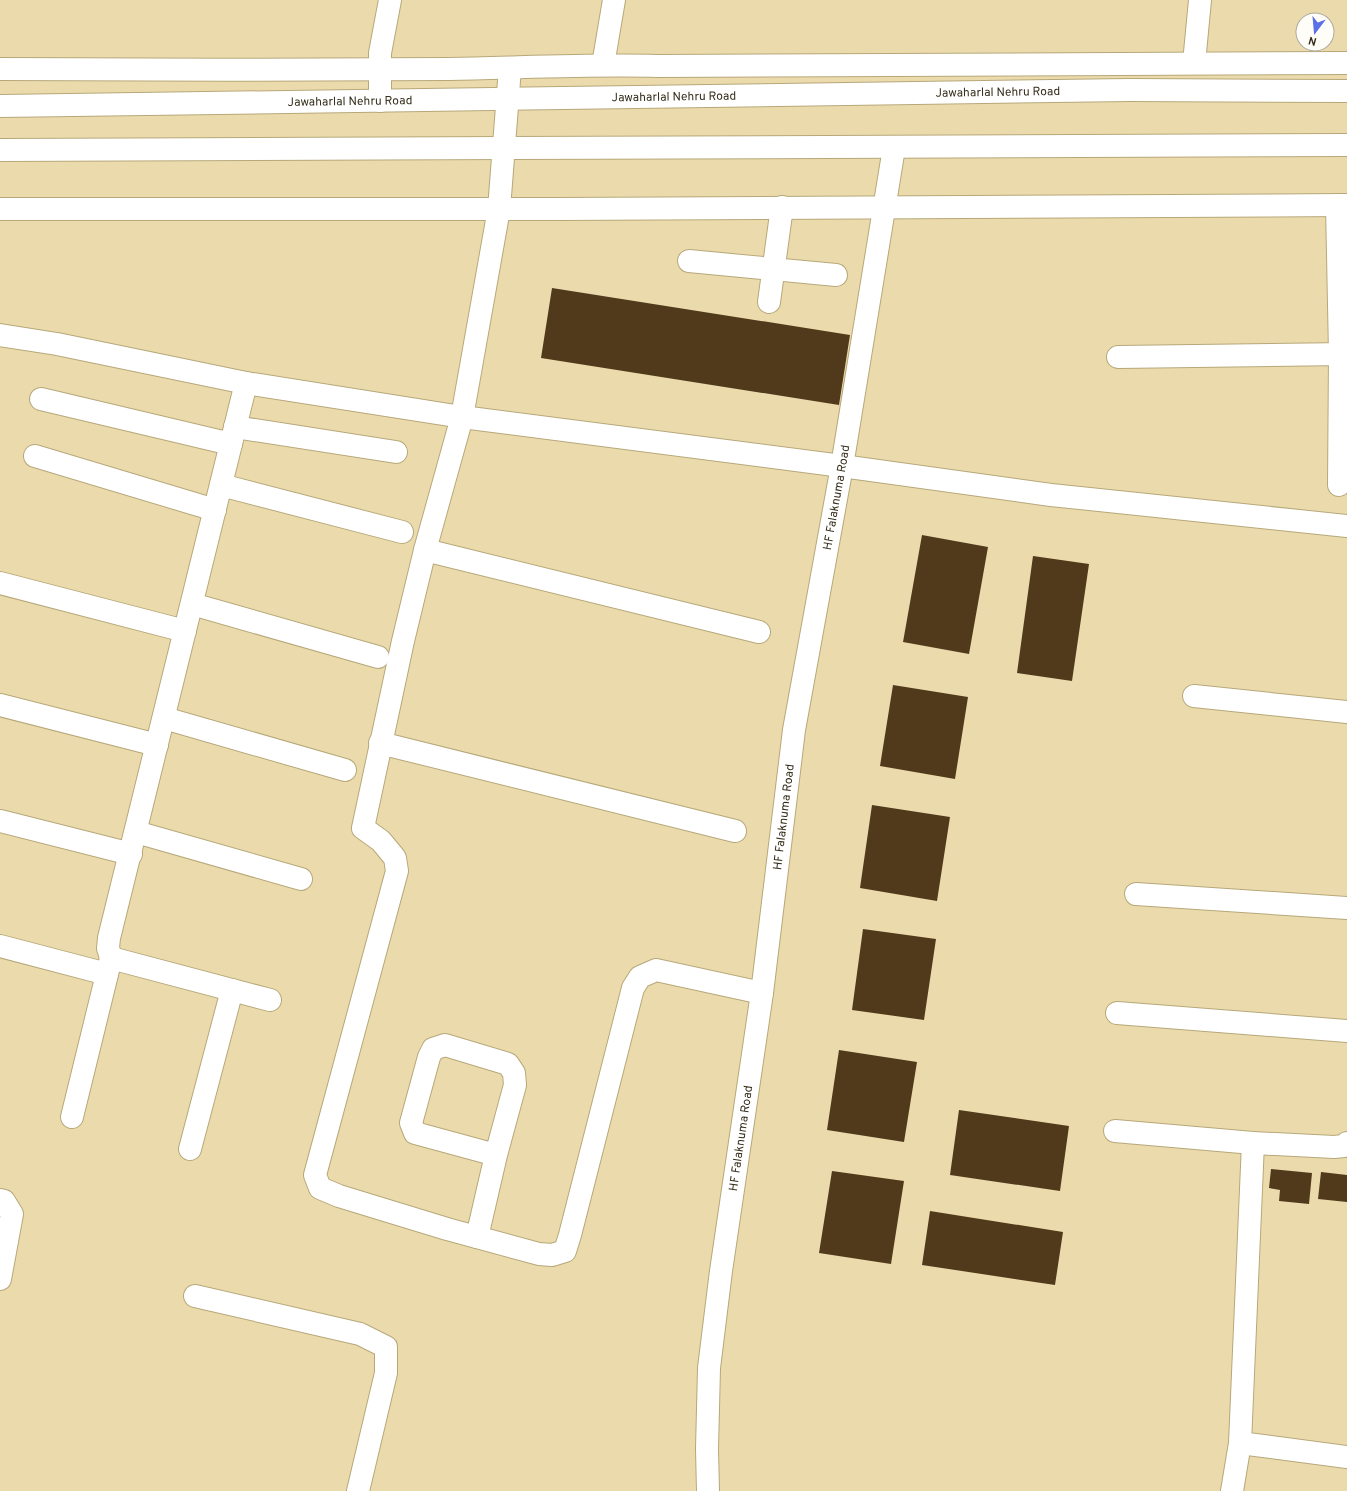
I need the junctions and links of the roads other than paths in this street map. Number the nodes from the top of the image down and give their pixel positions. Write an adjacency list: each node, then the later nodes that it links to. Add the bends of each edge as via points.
1 (390, 0): 9 (street)
2 (614, 0): 6 (street)
3 (1200, 0): 4 (street)
4 (1194, 63): 5 (street); 6 (street)
5 (1347, 63)
6 (603, 65): 7 (street)
7 (510, 68): 9 (street); 11 (street)
8 (0, 69): 9 (street)
9 (379, 69): 12 (street)
10 (1347, 91): 11 (street, Jawaharlal Nehru Road, via 1130,90)
11 (507, 99): 12 (street, Jawaharlal Nehru Road); 15 (street)
12 (380, 101): 13 (street, Jawaharlal Nehru Road)
13 (0, 106)
14 (1347, 145): 16 (street)
15 (504, 148): 16 (street); 17 (street); 22 (street)
16 (894, 148): 20 (street, HF Falaknuma Road)
17 (0, 150)
18 (1342, 205): 20 (street); 28 (street)
19 (782, 207): 20 (street); 22 (street); 24 (street)
20 (885, 207): 36 (street, HF Falaknuma Road)
21 (0, 209): 22 (street)
22 (499, 209): 32 (street)
23 (688, 261): 24 (street)
24 (774, 268): 25 (street); 26 (street)
25 (836, 275)
26 (769, 302)
27 (0, 335): 30 (street, via 57,344)
28 (1343, 354): 29 (street); 38 (street)
29 (1118, 357)
30 (246, 383): 32 (street); 33 (street)
31 (41, 398): 33 (street)
32 (462, 417): 36 (street); 42 (street)
33 (233, 435): 34 (street); 37 (street)
34 (396, 452)
35 (35, 456): 39 (street)
36 (842, 466): 40 (street, via 1051,495); 65 (street, HF Falaknuma Road, via 794,730)
37 (221, 485): 39 (street); 41 (street)
38 (1339, 485)
39 (215, 510): 44 (street)
40 (1347, 526)
41 (402, 532)
42 (425, 550): 46 (street); 52 (street)
43 (0, 583): 45 (street)
44 (192, 604): 45 (street); 47 (street)
45 (185, 631): 51 (street)
46 (759, 632)
47 (378, 657)
48 (1194, 696): 50 (street)
49 (0, 704): 53 (street)
50 (1347, 712)
51 (164, 718): 53 (street); 54 (street)
52 (380, 743): 56 (street); 76 (street, via 363,828 381,841 395,858 397,871 315,1176 320,1188 339,1196)
53 (157, 745): 57 (street)
54 (345, 770)
55 (0, 821): 58 (street)
56 (735, 831)
57 (136, 832): 58 (street); 59 (street)
58 (131, 854): 63 (street, via 109,938)
59 (301, 880)
60 (1136, 894): 61 (street)
61 (1347, 908)
62 (0, 946): 63 (street)
63 (109, 966): 64 (street); 69 (street)
64 (232, 990): 66 (street); 73 (street)
65 (762, 993): 76 (street, via 656,970 640,977 634,988 565,1251 552,1255 539,1254); 82 (street, HF Falaknuma Road, via 709,1368)
66 (270, 1000)
67 (1117, 1013): 68 (street)
68 (1347, 1031)
69 (72, 1117)
70 (1115, 1131): 71 (street)
71 (1253, 1143): 72 (street, via 1344,1146); 79 (street)
72 (1347, 1143)
73 (190, 1149)
74 (496, 1155): 74 (street, via 515,1085 514,1073 508,1064 445,1045 433,1049 428,1057 411,1123 415,1133); 76 (street)
75 (0, 1200): 77 (street, via 4,1201 12,1214)
76 (477, 1237)
77 (0, 1278)
78 (195, 1296): 81 (street, via 360,1334 386,1347 386,1373)
79 (1240, 1443): 80 (street); 83 (street)
80 (1347, 1456)
81 (358, 1491)
82 (708, 1491)
83 (1232, 1491)

